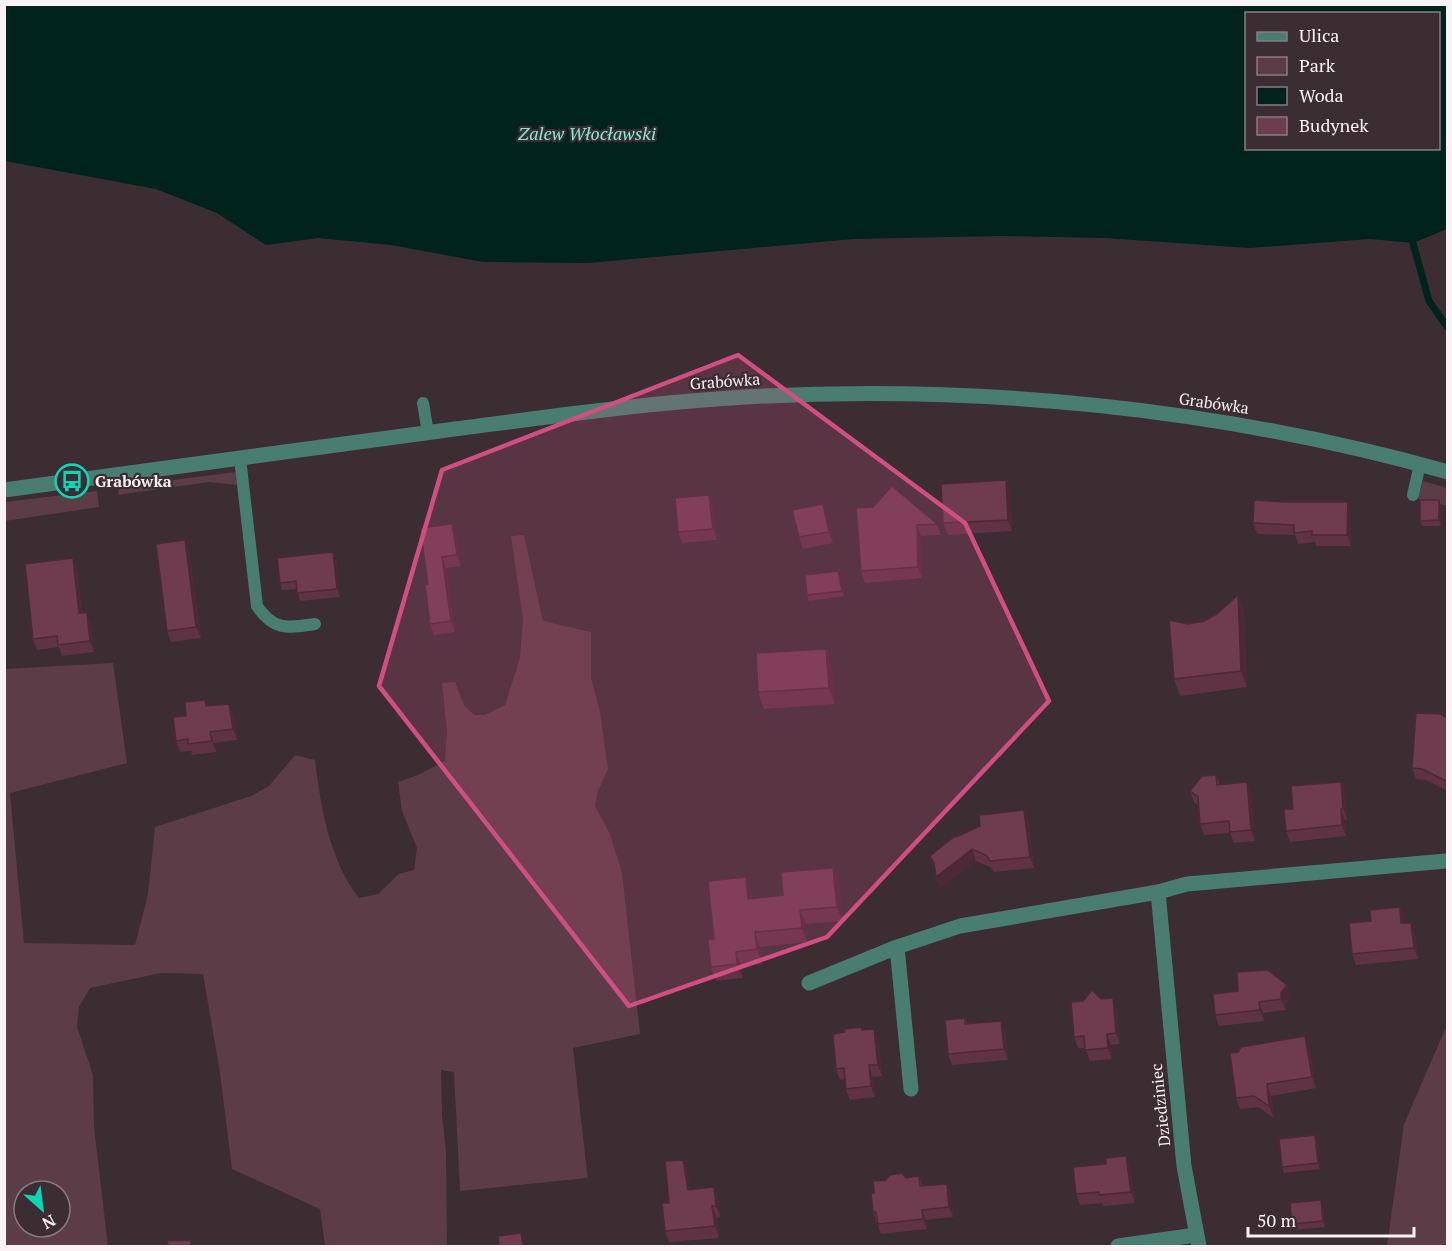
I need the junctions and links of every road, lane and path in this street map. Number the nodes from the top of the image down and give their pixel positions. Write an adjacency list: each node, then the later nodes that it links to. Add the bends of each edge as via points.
1 (423, 403): 2 (lane)
2 (428, 433): 3 (street, Grabówka); 4 (street, Grabówka, via 744,397 970,396 1096,405 1235,423)
3 (240, 458): 6 (street, Grabówka); 8 (lane, via 257,606 278,626)
4 (1420, 464): 5 (street, Grabówka); 7 (lane)
5 (1448, 472)
6 (4, 490)
7 (1413, 495)
8 (315, 624)
9 (1446, 861): 10 (street, via 1187,884)
10 (1158, 892): 11 (street, via 960,926); 14 (street, Dziedziniec, via 1183,1156)
11 (897, 947): 12 (street); 13 (street)
12 (809, 983)
13 (911, 1089)
14 (1197, 1241): 15 (street, Dziedziniec)
15 (1118, 1246)

